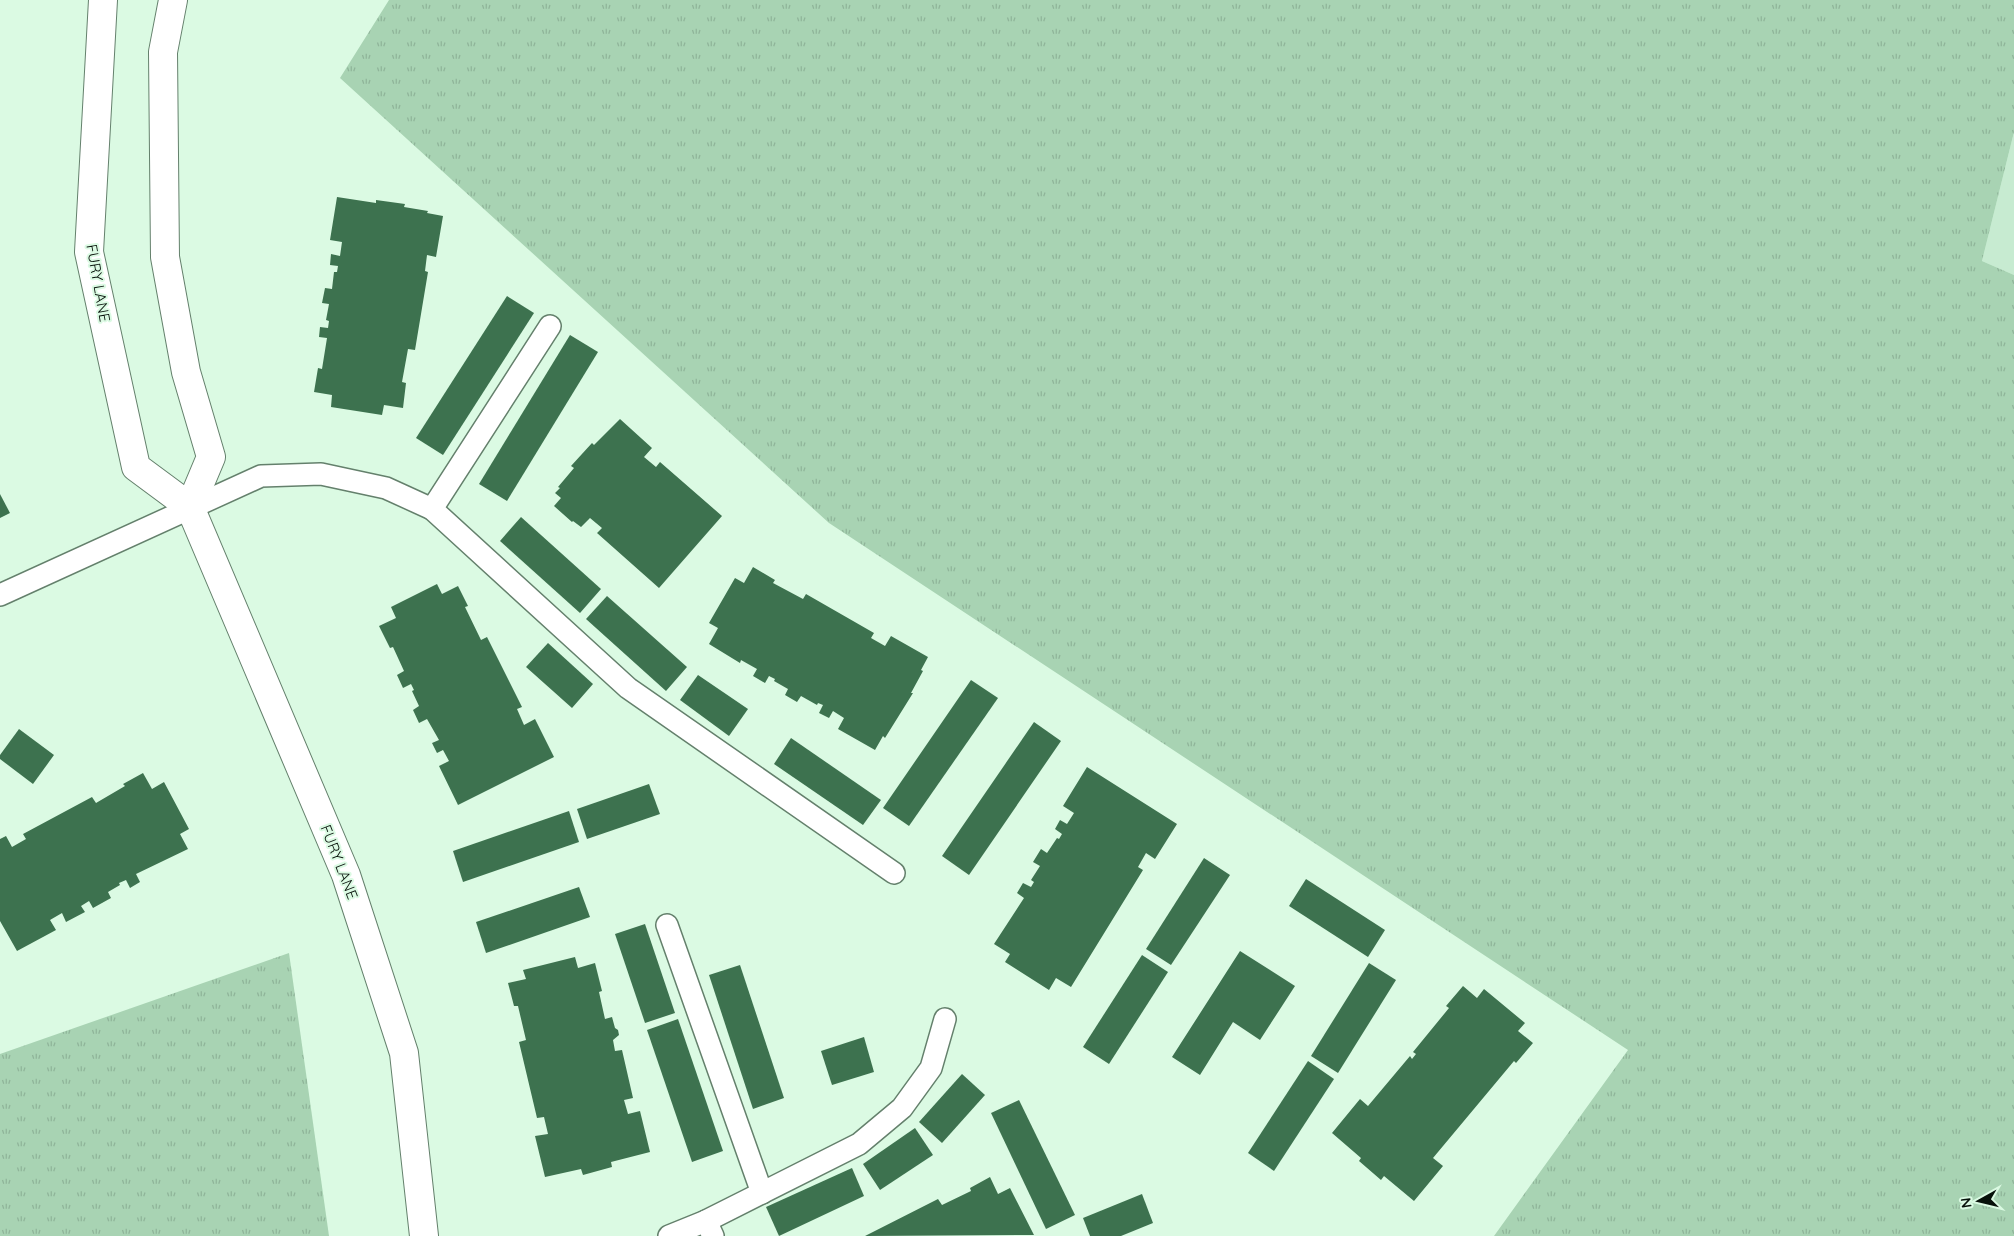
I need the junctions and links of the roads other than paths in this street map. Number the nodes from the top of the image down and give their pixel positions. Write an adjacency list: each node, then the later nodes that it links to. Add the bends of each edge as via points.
1 (103, 0): 4 (main road, FURY LANE, via 89,252 136,467)
2 (173, 0): 4 (main road, via 163,52 165,257 186,372 211,457)
3 (550, 326): 5 (lane)
4 (190, 507): 5 (lane, via 261,476 321,474 386,488); 6 (lane); 12 (main road, FURY LANE, via 346,875 404,1053)
5 (432, 509): 7 (lane, via 628,688)
6 (0, 595)
7 (894, 873)
8 (668, 925): 10 (lane)
9 (945, 1019): 10 (lane, via 931,1068 902,1108 859,1144)
10 (762, 1193): 11 (lane)
11 (710, 1228): 13 (lane)
12 (424, 1236)
13 (669, 1236)

